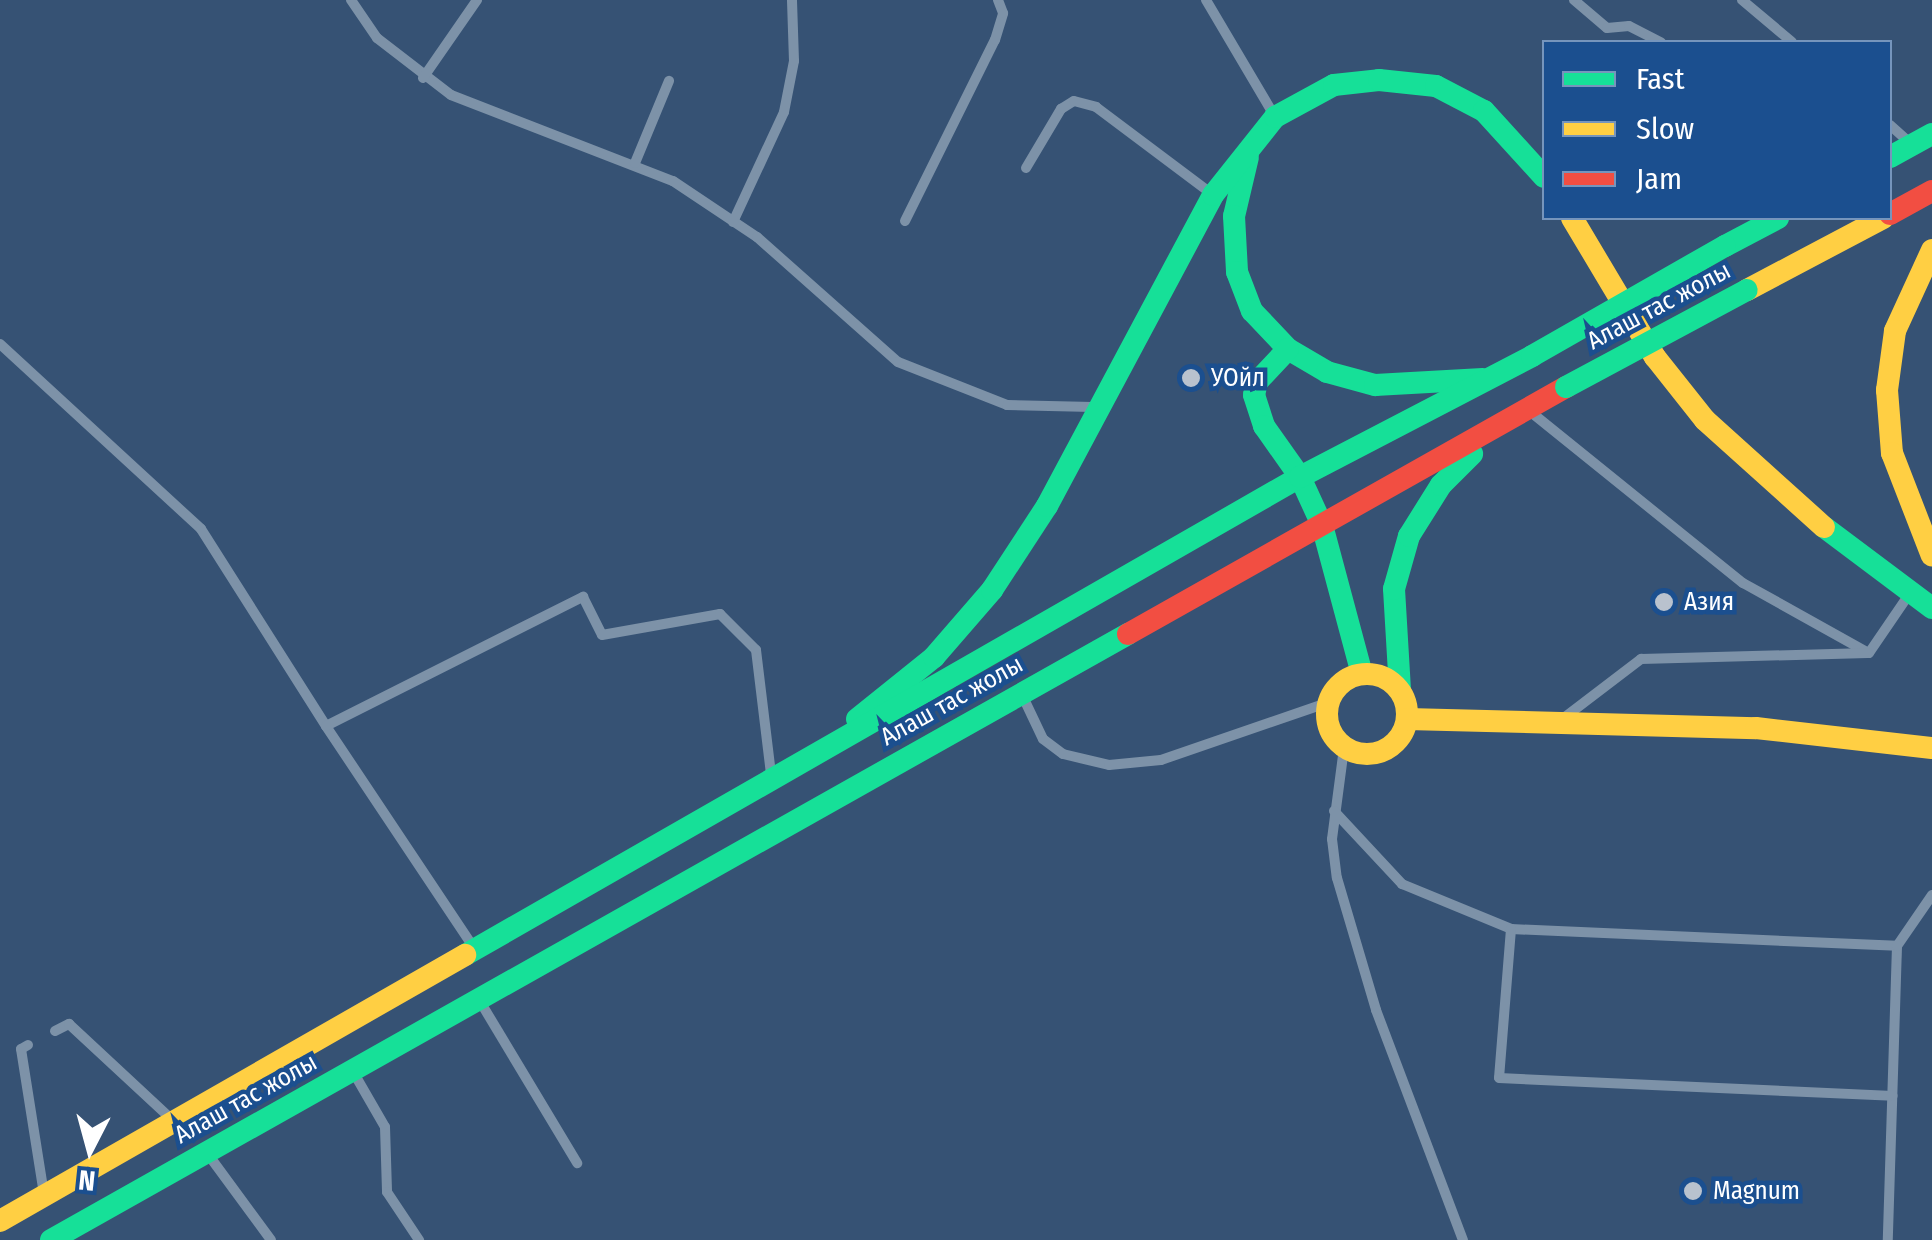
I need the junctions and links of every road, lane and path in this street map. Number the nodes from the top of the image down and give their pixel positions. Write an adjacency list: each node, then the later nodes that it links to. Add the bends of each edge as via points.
1 (351, 0): 10 (lane, via 377,38)
2 (477, 0): 10 (lane)
3 (792, 0): 27 (lane, via 794,61 784,112)
4 (998, 0): 26 (lane, via 1003,13 995,40)
5 (1206, 0): 12 (lane)
6 (1574, 0): 8 (lane, via 1606,28 1629,26)
7 (1742, 0): 9 (lane)
8 (1657, 40)
9 (1790, 40)
10 (422, 78): 17 (lane, via 488,112)
11 (669, 82): 17 (lane)
12 (1275, 116): 15 (main road); 19 (main road, via 1334,85 1379,80 1436,86 1484,110)
13 (1892, 126): 14 (lane)
14 (1922, 140): 16 (main road)
15 (1249, 154): 21 (main road); 30 (main road, via 1234,216 1237,272 1252,311)
16 (1892, 156)
17 (635, 162): 27 (lane)
18 (1026, 168): 21 (lane, via 1060,109 1074,102 1096,107)
19 (1542, 175)
20 (1932, 191): 22 (main road)
21 (1213, 195): 32 (main road)
22 (1892, 213)
23 (1573, 220): 38 (main road, via 1656,357 1705,420 1801,510)
24 (1774, 220): 31 (main road, Алаш тас жолы, bridge)
25 (1878, 220): 33 (main road, Алаш тас жолы, bridge)
26 (905, 221)
27 (733, 222): 32 (lane, via 898,362 1007,405)
28 (1932, 250): 37 (main road, via 1895,331 1887,390 1892,453)
29 (0, 344): 48 (lane, via 201,529)
30 (1288, 349): 31 (main road, via 1326,372 1376,385); 35 (main road, via 1257,382 1254,395 1264,426)
31 (1484, 378): 35 (main road, Алаш тас жолы)
32 (1099, 407): 52 (main road, via 1047,506 992,590 934,657)
33 (1527, 410): 34 (main road, Алаш тас жолы); 40 (lane, via 1743,583)
34 (1503, 424): 36 (main road, Алаш тас жолы); 42 (main road, via 1441,485 1410,536 1394,589)
35 (1300, 477): 36 (main road); 52 (main road, Алаш тас жолы)
36 (1322, 525): 41 (main road); 43 (main road, Алаш тас жолы)
37 (1932, 556)
38 (1910, 592): 39 (main road); 40 (lane)
39 (1932, 608)
40 (1869, 653): 47 (lane, via 1641,659)
41 (1362, 674): 42 (main road, via 1383,677); 44 (main road, via 1340,683)
42 (1400, 690): 45 (main road)
43 (1022, 694): 44 (lane, via 1043,739 1063,754 1109,765 1161,760); 58 (main road, Алаш тас жолы)
44 (1328, 703): 50 (main road, via 1328,728)
45 (1407, 719): 47 (main road); 50 (main road, via 1384,751)
46 (1932, 723): 49 (main road)
47 (1555, 725): 49 (main road, via 1756,728)
48 (326, 726): 52 (lane, via 582,598 602,635 720,614 756,650); 57 (lane)
49 (1902, 742): 51 (main road)
50 (1344, 748): 53 (lane)
51 (1932, 748)
52 (780, 779): 57 (main road, Алаш тас жолы)
53 (1334, 811): 55 (lane, via 1402,884); 71 (lane, via 1337,878 1354,935)
54 (1932, 895): 56 (lane)
55 (1510, 929): 56 (lane); 62 (lane, via 1499,1078)
56 (1897, 946): 62 (lane)
57 (476, 950): 63 (main road, Алаш тас жолы)
58 (478, 998): 61 (main road, Алаш тас жолы); 65 (lane)
59 (55, 1031): 63 (lane, via 69,1024)
60 (28, 1045): 66 (lane, via 21,1049)
61 (352, 1070): 64 (main road, Алаш тас жолы); 70 (lane, via 385,1127 387,1192)
62 (1893, 1096): 72 (lane)
63 (174, 1122): 66 (main road, Алаш тас жолы)
64 (207, 1152): 68 (main road, Алаш тас жолы); 69 (lane)
65 (578, 1163)
66 (45, 1196): 67 (main road, Алаш тас жолы)
67 (0, 1220)
68 (51, 1240)
69 (271, 1240)
70 (420, 1240)
71 (1462, 1240)
72 (1888, 1240)

